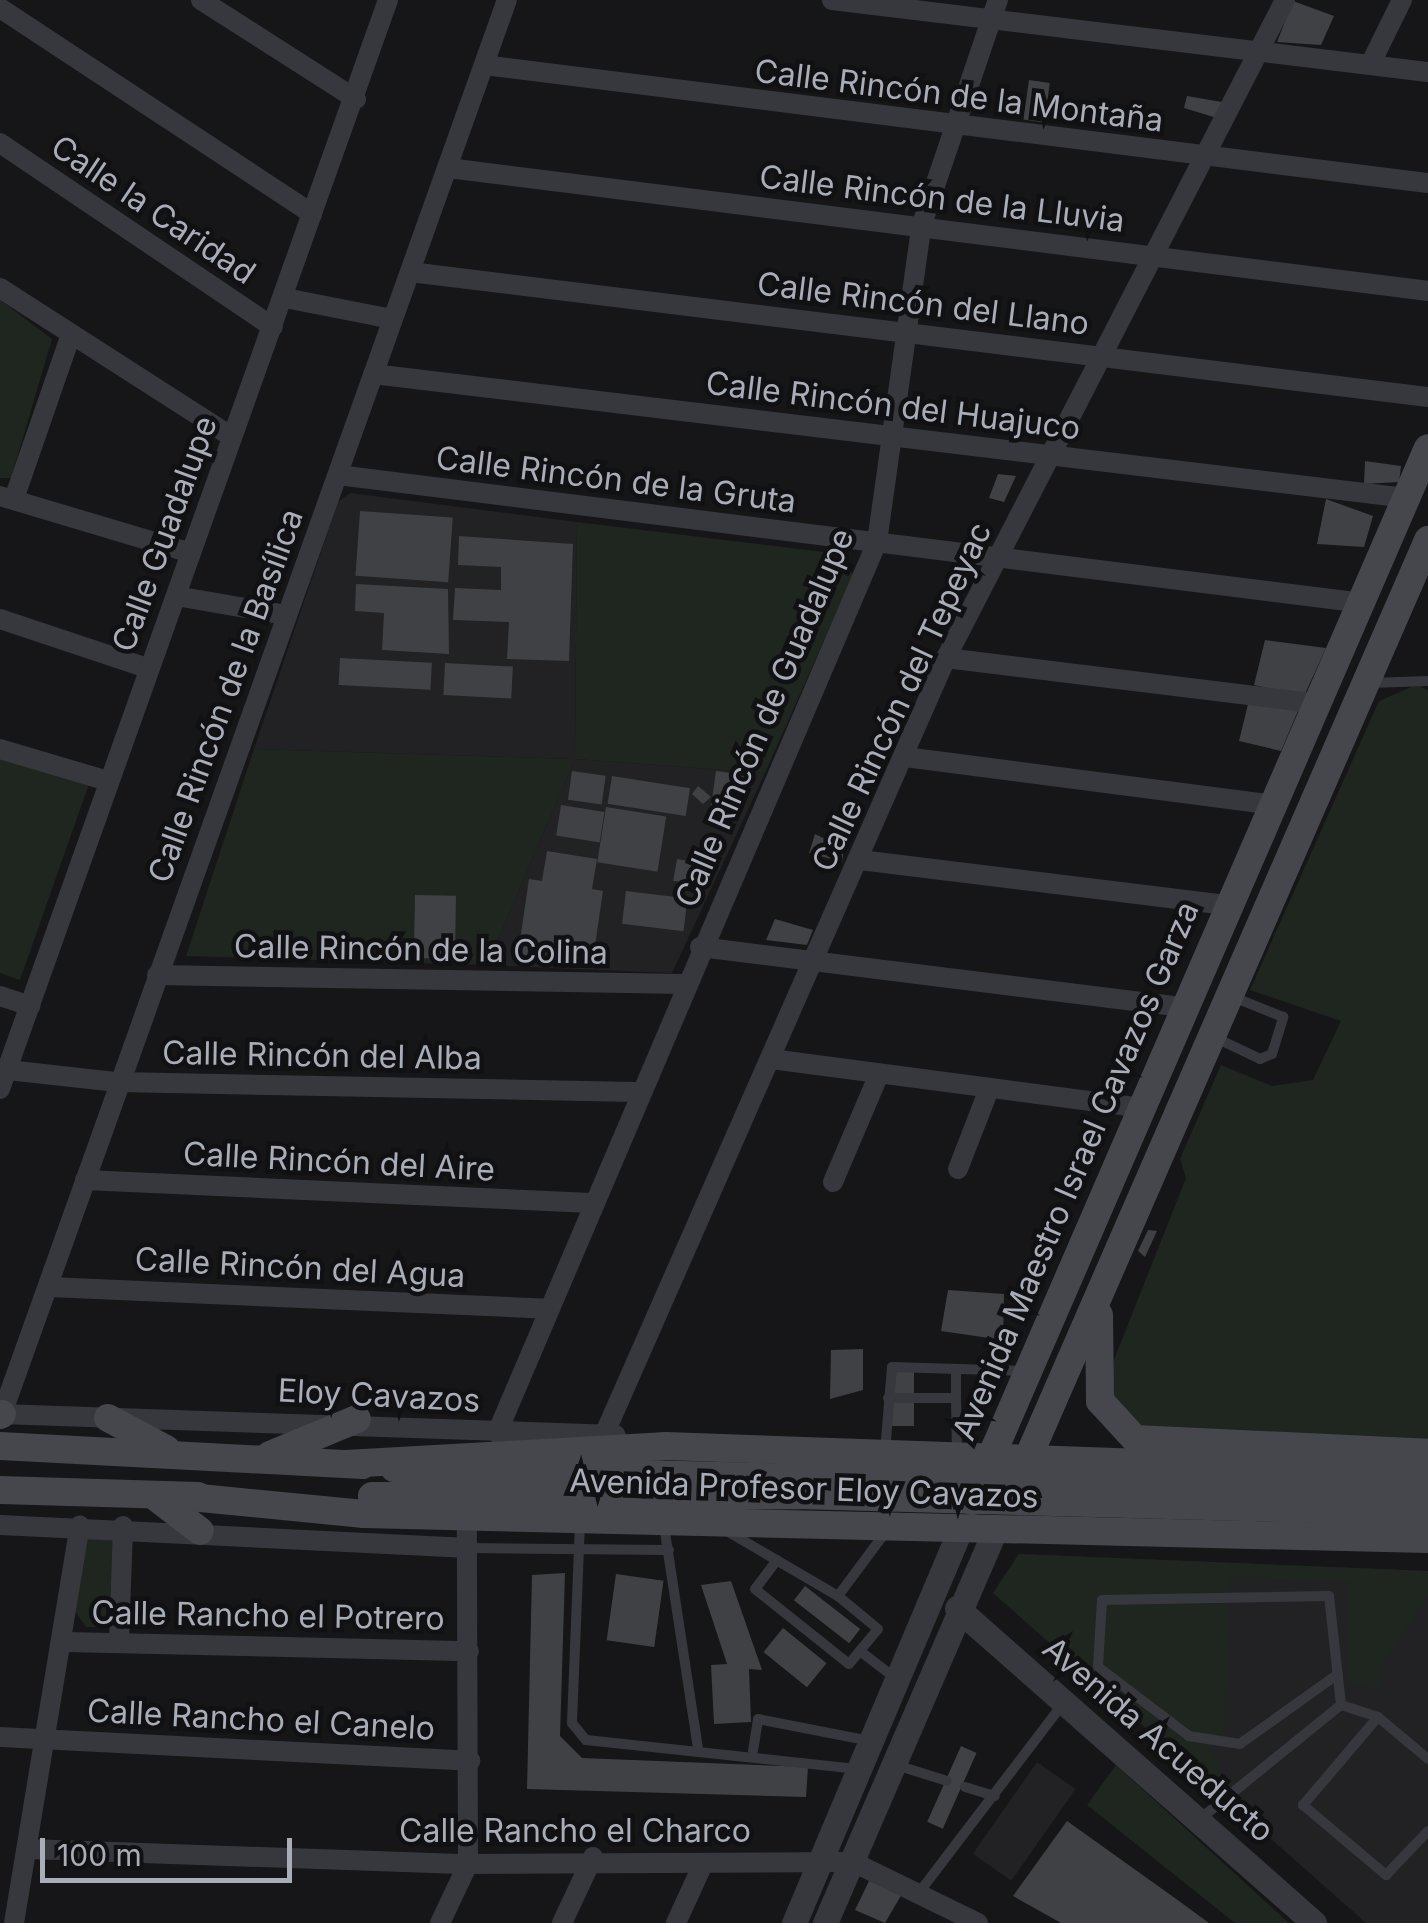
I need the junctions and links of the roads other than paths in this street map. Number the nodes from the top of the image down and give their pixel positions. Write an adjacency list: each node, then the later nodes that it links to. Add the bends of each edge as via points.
1 (2, 0): 8 (street)
2 (201, 0): 14 (street)
3 (388, 0): 14 (street, Calle Guadalupe)
4 (507, 0): 11 (street, Calle Rincón de la Basílica)
5 (832, 0): 9 (street)
6 (1286, 0): 10 (street, Calle Rincón del Tepeyac)
7 (1402, 0): 12 (street)
8 (0, 8): 20 (street)
9 (994, 10): 10 (street); 15 (street, Calle Rincón de Guadalupe)
10 (1261, 55): 12 (street); 17 (street, Calle Rincón del Tepeyac)
11 (484, 65): 15 (street, Calle Rincón de la Montaña); 18 (street, Calle Rincón de la Basílica)
12 (1370, 65): 13 (street)
13 (1428, 72)
14 (356, 99): 20 (street, Calle Guadalupe)
15 (953, 127): 17 (street, Calle Rincón de la Montaña); 21 (street, Calle Rincón de Guadalupe)
16 (0, 143): 28 (street, Calle la Caridad)
17 (1205, 156): 19 (street, Calle Rincón de la Montaña); 22 (street, Calle Rincón del Tepeyac)
18 (448, 168): 21 (street, Calle Rincón de la Lluvia); 23 (street, Calle Rincón de la Basílica)
19 (1428, 183)
20 (312, 214): 26 (street, Calle Guadalupe)
21 (921, 227): 22 (street, Calle Rincón de la Lluvia); 29 (street, Calle Rincón de Guadalupe)
22 (1153, 254): 25 (street, Calle Rincón de la Lluvia); 31 (street, Calle Rincón del Tepeyac)
23 (410, 272): 27 (street, Calle Rincón de la Basílica); 29 (street, Calle Rincón del Llano)
24 (0, 288): 30 (street)
25 (1428, 291)
26 (286, 298): 27 (street); 28 (street, Calle Guadalupe)
27 (392, 319): 32 (street, Calle Rincón de la Basílica)
28 (273, 327): 35 (street, Calle Guadalupe)
29 (903, 332): 31 (street, Calle Rincón del Llano); 34 (street, Calle Rincón de Guadalupe)
30 (71, 334): 35 (street); 40 (street)
31 (1098, 355): 33 (street, Calle Rincón del Llano); 37 (street, Calle Rincón del Tepeyac)
32 (372, 374): 34 (street, Calle Rincón del Huajuco); 38 (street, Calle Rincón de la Basílica)
33 (1428, 397)
34 (891, 435): 37 (street, Calle Rincón del Huajuco); 42 (street, Calle Rincón de Guadalupe)
35 (232, 436): 43 (street, Calle Guadalupe)
36 (1428, 448): 39 (main road, Avenida Maestro Israel Cavazos Garza)
37 (1049, 456): 39 (street, Calle Rincón del Huajuco); 44 (street, Calle Rincón del Tepeyac)
38 (338, 475): 42 (street, Calle Rincón de la Gruta); 48 (street, Calle Rincón de la Basílica)
39 (1417, 491): 47 (main road, Avenida Maestro Israel Cavazos Garza)
40 (8, 496): 43 (street)
41 (1428, 540): 45 (main road, Avenida Maestro Israel Cavazos Garza)
42 (877, 542): 44 (street, Calle Rincón de la Gruta); 63 (street, Calle Rincón de Guadalupe)
43 (191, 553): 46 (street, Calle Guadalupe)
44 (996, 558): 47 (street, Calle Rincón de la Gruta); 50 (street, Calle Rincón del Tepeyac)
45 (1423, 572): 54 (main road, Avenida Maestro Israel Cavazos Garza)
46 (176, 596): 48 (street); 52 (street, Calle Guadalupe)
47 (1363, 603): 55 (main road, Avenida Maestro Israel Cavazos Garza)
48 (286, 615): 65 (street, Calle Rincón de la Basílica)
49 (0, 619): 52 (street)
50 (946, 658): 55 (street); 57 (street, Calle Rincón del Tepeyac)
51 (1428, 665): 53 (lane)
52 (147, 668): 58 (street, Calle Guadalupe)
53 (1425, 680): 54 (lane)
54 (1365, 684): 61 (main road, Avenida Maestro Israel Cavazos Garza)
55 (1320, 704): 59 (main road, Avenida Maestro Israel Cavazos Garza)
56 (0, 749): 58 (street)
57 (906, 757): 59 (street); 60 (street, Calle Rincón del Tepeyac)
58 (108, 780): 69 (street, Calle Guadalupe)
59 (1275, 805): 61 (main road, via 1277,842 1263,875); 62 (main road, Avenida Maestro Israel Cavazos Garza)
60 (860, 860): 62 (street); 64 (street, Calle Rincón del Tepeyac)
61 (1271, 896): 68 (main road, Avenida Maestro Israel Cavazos Garza)
62 (1228, 905): 70 (main road, Avenida Maestro Israel Cavazos Garza); 71 (main road, via 1236,935 1202,1032)
63 (700, 947): 64 (street); 66 (street, Calle Rincón de Guadalupe)
64 (818, 959): 70 (street); 72 (street, Calle Rincón del Tepeyac)
65 (157, 976): 66 (street, Calle Rincón de la Colina); 75 (street, Calle Rincón de la Basílica)
66 (684, 984): 77 (street, Calle Rincón de Guadalupe)
67 (0, 996): 69 (street)
68 (1233, 998): 71 (main road, Avenida Maestro Israel Cavazos Garza); 71 (lane, via 1283,1018 1272,1054 1260,1059)
69 (30, 1006): 74 (street, Calle Guadalupe)
70 (1185, 1007): 78 (main road, Avenida Maestro Israel Cavazos Garza)
71 (1208, 1050): 83 (main road, Avenida Maestro Israel Cavazos Garza)
72 (771, 1060): 73 (street); 94 (street, Calle Rincón del Tepeyac)
73 (879, 1074): 76 (street); 81 (street)
74 (4, 1080): 75 (street, Calle Rincón del Alba)
75 (118, 1082): 77 (street, Calle Rincón del Alba); 80 (street, Calle Rincón de la Basílica)
76 (988, 1088): 78 (street); 79 (street)
77 (636, 1092): 82 (street, Calle Rincón de Guadalupe)
78 (1138, 1107): 87 (main road, Avenida Maestro Israel Cavazos Garza)
79 (958, 1169)
80 (85, 1180): 82 (street, Calle Rincón del Aire); 84 (street, Calle Rincón de la Basílica)
81 (833, 1182)
82 (590, 1203): 85 (street, Calle Rincón de Guadalupe)
83 (1105, 1276): 99 (main road, via 1095,1380 1120,1432); 104 (main road, Avenida Maestro Israel Cavazos Garza)
84 (50, 1287): 85 (street, Calle Rincón del Agua); 90 (street, Calle Rincón de la Basílica)
85 (547, 1309): 93 (street, Calle Rincón de Guadalupe)
86 (956, 1369): 87 (lane); 88 (lane, via 892,1367); 89 (lane)
87 (1030, 1371): 103 (main road, Avenida Maestro Israel Cavazos Garza)
88 (888, 1398): 89 (lane); 100 (lane)
89 (956, 1398): 102 (lane)
90 (0, 1414): 91 (street, Eloy Cavazos)
91 (108, 1418): 92 (street, Eloy Cavazos); 97 (main road)
92 (357, 1420): 93 (street, Eloy Cavazos); 101 (main road)
93 (497, 1433): 94 (street, Eloy Cavazos)
94 (604, 1434): 96 (street, Eloy Cavazos)
95 (0, 1446): 97 (main road, Avenida Profesor Eloy Cavazos)
96 (758, 1449): 98 (main road, Avenida Profesor Eloy Cavazos); 106 (main road, Avenida Profesor Eloy Cavazos); 117 (main road, via 788,1464 794,1485 786,1508)
97 (171, 1452): 101 (main road, Avenida Profesor Eloy Cavazos)
98 (832, 1452): 100 (main road, Avenida Profesor Eloy Cavazos); 118 (main road, via 807,1478)
99 (1428, 1453)
100 (884, 1454): 102 (main road, Avenida Profesor Eloy Cavazos)
101 (267, 1456): 106 (main road, Avenida Profesor Eloy Cavazos)
102 (957, 1456): 103 (main road, Avenida Profesor Eloy Cavazos)
103 (992, 1458): 104 (main road, Avenida Profesor Eloy Cavazos); 123 (main road, Avenida Maestro Israel Cavazos Garza)
104 (1029, 1459): 105 (main road, Avenida Profesor Eloy Cavazos); 124 (main road, Avenida Maestro Israel Cavazos Garza)
105 (1136, 1463): 107 (main road, Avenida Profesor Eloy Cavazos); 126 (main road, via 1163,1498)
106 (346, 1464): 110 (main road, Avenida Profesor Eloy Cavazos, bridge)
107 (1224, 1466): 108 (main road, Avenida Profesor Eloy Cavazos); 127 (main road, via 1197,1488 1194,1506)
108 (1428, 1473)
109 (0, 1490): 111 (main road, Avenida Profesor Eloy Cavazos)
110 (1428, 1494)
111 (166, 1495): 112 (main road, Avenida Profesor Eloy Cavazos, bridge, via 799,1494); 113 (main road, Avenida Profesor Eloy Cavazos); 125 (main road)
112 (1428, 1512)
113 (466, 1516): 114 (main road, Avenida Profesor Eloy Cavazos); 130 (street)
114 (580, 1517): 115 (main road, Avenida Profesor Eloy Cavazos); 131 (lane)
115 (662, 1520): 116 (main road, Avenida Profesor Eloy Cavazos); 132 (lane)
116 (711, 1522): 117 (main road, Avenida Profesor Eloy Cavazos); 134 (lane)
117 (758, 1523): 118 (main road, Avenida Profesor Eloy Cavazos)
118 (821, 1524): 122 (main road, Avenida Profesor Eloy Cavazos)
119 (0, 1525): 120 (street)
120 (80, 1526): 121 (street); 137 (street)
121 (123, 1526): 125 (street); 138 (street)
122 (889, 1526): 123 (main road, Avenida Profesor Eloy Cavazos); 135 (lane)
123 (960, 1530): 124 (main road, Avenida Profesor Eloy Cavazos); 142 (street, Avenida Maestro Israel Cavazos Garza)
124 (995, 1530): 126 (main road, Avenida Profesor Eloy Cavazos); 136 (street, Avenida Maestro Israel Cavazos Garza)
125 (200, 1531): 130 (street)
126 (1136, 1532): 127 (main road, Avenida Profesor Eloy Cavazos)
127 (1210, 1536): 128 (main road, Avenida Profesor Eloy Cavazos)
128 (1371, 1538): 129 (main road, Avenida Profesor Eloy Cavazos); 133 (lane)
129 (1428, 1540)
130 (468, 1548): 131 (lane); 139 (street)
131 (579, 1548): 132 (lane); 149 (lane, via 576,1729 596,1746)
132 (670, 1550): 149 (lane)
133 (1428, 1554)
134 (777, 1560): 135 (lane); 140 (lane, via 754,1589 849,1664)
135 (838, 1596): 140 (lane, via 878,1629)
136 (957, 1608): 143 (street, Avenida Acueducto); 153 (street, Avenida Maestro Israel Cavazos Garza)
137 (65, 1642): 138 (street, Calle Rancho el Potrero); 147 (street)
138 (119, 1642): 139 (street, Calle Rancho el Potrero)
139 (469, 1651): 152 (street)
140 (860, 1651): 142 (lane)
141 (1338, 1674): 141 (lane, via 1330,1596 1102,1600 1098,1667 1189,1736 1240,1744); 144 (lane)
142 (897, 1680): 148 (street, Avenida Maestro Israel Cavazos Garza)
143 (1065, 1700): 157 (lane); 158 (street, Avenida Acueducto)
144 (1342, 1705): 145 (lane); 158 (lane)
145 (1378, 1717): 151 (lane); 159 (lane, via 1303,1806 1386,1875)
146 (0, 1738): 147 (street, Calle Rancho el Canelo)
147 (49, 1740): 152 (street, Calle Rancho el Canelo); 160 (street)
148 (871, 1742): 150 (lane, via 758,1719); 154 (street, Avenida Maestro Israel Cavazos Garza)
149 (698, 1749): 150 (lane)
150 (753, 1751): 154 (lane)
151 (1428, 1759)
152 (470, 1761): 164 (street)
153 (891, 1764): 155 (lane); 163 (street, Avenida Maestro Israel Cavazos Garza)
154 (860, 1769): 162 (street, Avenida Maestro Israel Cavazos Garza)
155 (947, 1781)
156 (965, 1787): 157 (lane)
157 (995, 1796): 166 (lane)
158 (1200, 1819): 174 (street, Avenida Acueducto)
159 (1428, 1831)
160 (28, 1849): 164 (street, Calle Rancho el Charco); 167 (street)
161 (593, 1857): 164 (street, Calle Rancho el Charco); 165 (street, Calle Rancho el Charco); 169 (street)
162 (822, 1860): 163 (street, Calle Rancho el Charco); 165 (street, Calle Rancho el Charco); 171 (street, Avenida Maestro Israel Cavazos Garza)
163 (853, 1862): 166 (street, Calle Rancho el Charco); 172 (street, Avenida Maestro Israel Cavazos Garza)
164 (468, 1864): 168 (street)
165 (703, 1864): 170 (street)
166 (920, 1890): 173 (street, Calle Rancho el Charco)
167 (14, 1923)
168 (440, 1923)
169 (562, 1923)
170 (676, 1923)
171 (794, 1923)
172 (825, 1923)
173 (978, 1923)
174 (1314, 1923)

